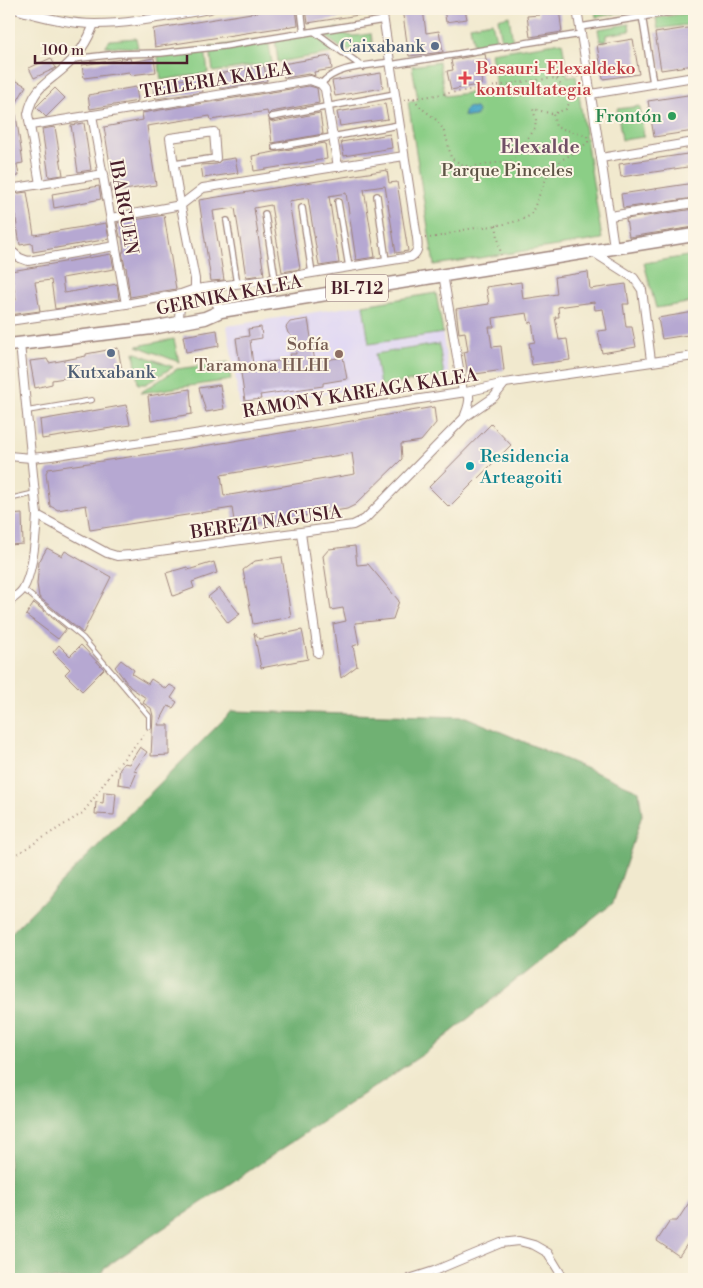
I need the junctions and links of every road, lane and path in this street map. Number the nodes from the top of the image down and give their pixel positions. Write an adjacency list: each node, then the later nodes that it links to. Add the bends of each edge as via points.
1 (15, 9): 10 (street)
2 (210, 9): 10 (street)
3 (301, 9): 13 (street)
4 (382, 9): 9 (street)
5 (577, 9): 11 (street)
6 (640, 9): 8 (street)
7 (690, 9): 8 (street)
8 (642, 18): 11 (street); 20 (street)
9 (384, 20): 12 (street); 15 (street)
10 (94, 24): 14 (street, via 89,38)
11 (580, 30): 15 (street); 17 (street)
12 (316, 32): 13 (street); 16 (street)
13 (304, 33): 14 (street, via 224,46)
14 (73, 59): 29 (street, via 39,88 30,103)
15 (390, 64): 16 (street); 23 (street)
16 (364, 67): 21 (street, via 341,71)
17 (587, 75): 19 (path); 22 (street)
18 (694, 77): 20 (street)
19 (556, 78): 24 (path); 26 (path, via 571,100 566,109)
20 (653, 83): 22 (street)
21 (321, 84): 25 (street); 27 (street, TEILERIA KALEA, via 310,80)
22 (591, 94): 36 (street)
23 (395, 98): 24 (path); 25 (street); 30 (street)
24 (414, 98): 26 (path, via 421,109 443,128 451,158 465,166 514,160 535,129 533,109)
25 (328, 107): 28 (street); 31 (street)
26 (553, 114): 51 (path, via 556,128 587,136 588,142 561,160 548,174 531,215)
27 (92, 115): 29 (street, TEILERIA KALEA); 39 (street, IBARGUEN)
28 (272, 117)
29 (31, 125): 40 (street)
30 (399, 125): 31 (street); 34 (street)
31 (333, 136): 33 (street); 38 (street)
32 (694, 142): 36 (street)
33 (275, 146)
34 (404, 156): 38 (street); 53 (street)
35 (216, 158): 37 (street); 37 (street, via 214,132 170,138)
36 (602, 158): 48 (street)
37 (174, 164): 45 (street)
38 (338, 167): 45 (street, via 203,188)
39 (104, 174): 40 (street); 49 (street, IBARGUEN)
40 (40, 184): 41 (street)
41 (9, 189)
42 (377, 196): 59 (street)
43 (338, 202): 60 (street)
44 (694, 203): 48 (street)
45 (182, 205): 49 (street); 65 (street)
46 (302, 208): 61 (street)
47 (265, 214): 63 (street)
48 (610, 216): 56 (street)
49 (111, 218): 55 (street, IBARGUEN)
50 (227, 221): 64 (street)
51 (496, 224): 53 (path, via 433,238); 58 (path)
52 (694, 235): 56 (main road, GERNIKA KALEA / BI-712)
53 (417, 238): 59 (street, via 416,254)
54 (9, 240): 55 (street, via 10,250 28,261)
55 (115, 246): 66 (street, IBARGUEN)
56 (614, 247): 57 (main road, GERNIKA KALEA / BI-712)
57 (591, 251): 62 (main road, GERNIKA KALEA / BI-712); 72 (street, via 634,278 642,290)
58 (501, 257)
59 (386, 261): 60 (street)
60 (348, 267): 61 (street)
61 (312, 273): 63 (street)
62 (443, 274): 67 (main road, GERNIKA KALEA / BI-712); 75 (street)
63 (275, 279): 64 (street)
64 (237, 284): 65 (street)
65 (195, 289): 66 (street); 67 (street, via 209,294); 69 (street, via 183,298)
66 (126, 304): 68 (street)
67 (222, 311): 69 (main road, GERNIKA KALEA / BI-712)
68 (9, 321)
69 (179, 323): 70 (main road, GERNIKA KALEA / BI-712)
70 (14, 345): 78 (street)
71 (694, 356): 72 (street, RAMON Y KAREAGA KALEA)
72 (651, 361): 73 (street, RAMON Y KAREAGA KALEA)
73 (505, 383): 74 (street, RAMON Y KAREAGA KALEA); 77 (street, BEREZI NAGUSIA, via 494,397)
74 (482, 389): 75 (street, RAMON Y KAREAGA KALEA); 77 (street, via 485,395)
75 (463, 392): 79 (street, via 470,398); 81 (street, RAMON Y KAREAGA KALEA)
76 (92, 400): 78 (lane)
77 (481, 404): 79 (street, BEREZI NAGUSIA)
78 (26, 411): 81 (street)
79 (465, 417): 85 (street, BEREZI NAGUSIA, via 365,519 353,525)
80 (9, 456): 81 (street, RAMON Y KAREAGA KALEA)
81 (31, 458): 82 (street)
82 (35, 493): 83 (lane); 84 (street)
83 (9, 500)
84 (38, 515): 85 (street, BEREZI NAGUSIA, via 118,556); 86 (street, via 30,569)
85 (301, 533): 88 (street)
86 (23, 589): 87 (street); 89 (lane, via 83,638 149,716)
87 (9, 602)
88 (318, 653)
89 (149, 727): 90 (path, via 105,781 91,805)
90 (9, 859)
91 (409, 1279): 92 (street, via 501,1243 519,1242 534,1245 548,1253)
92 (566, 1279)

